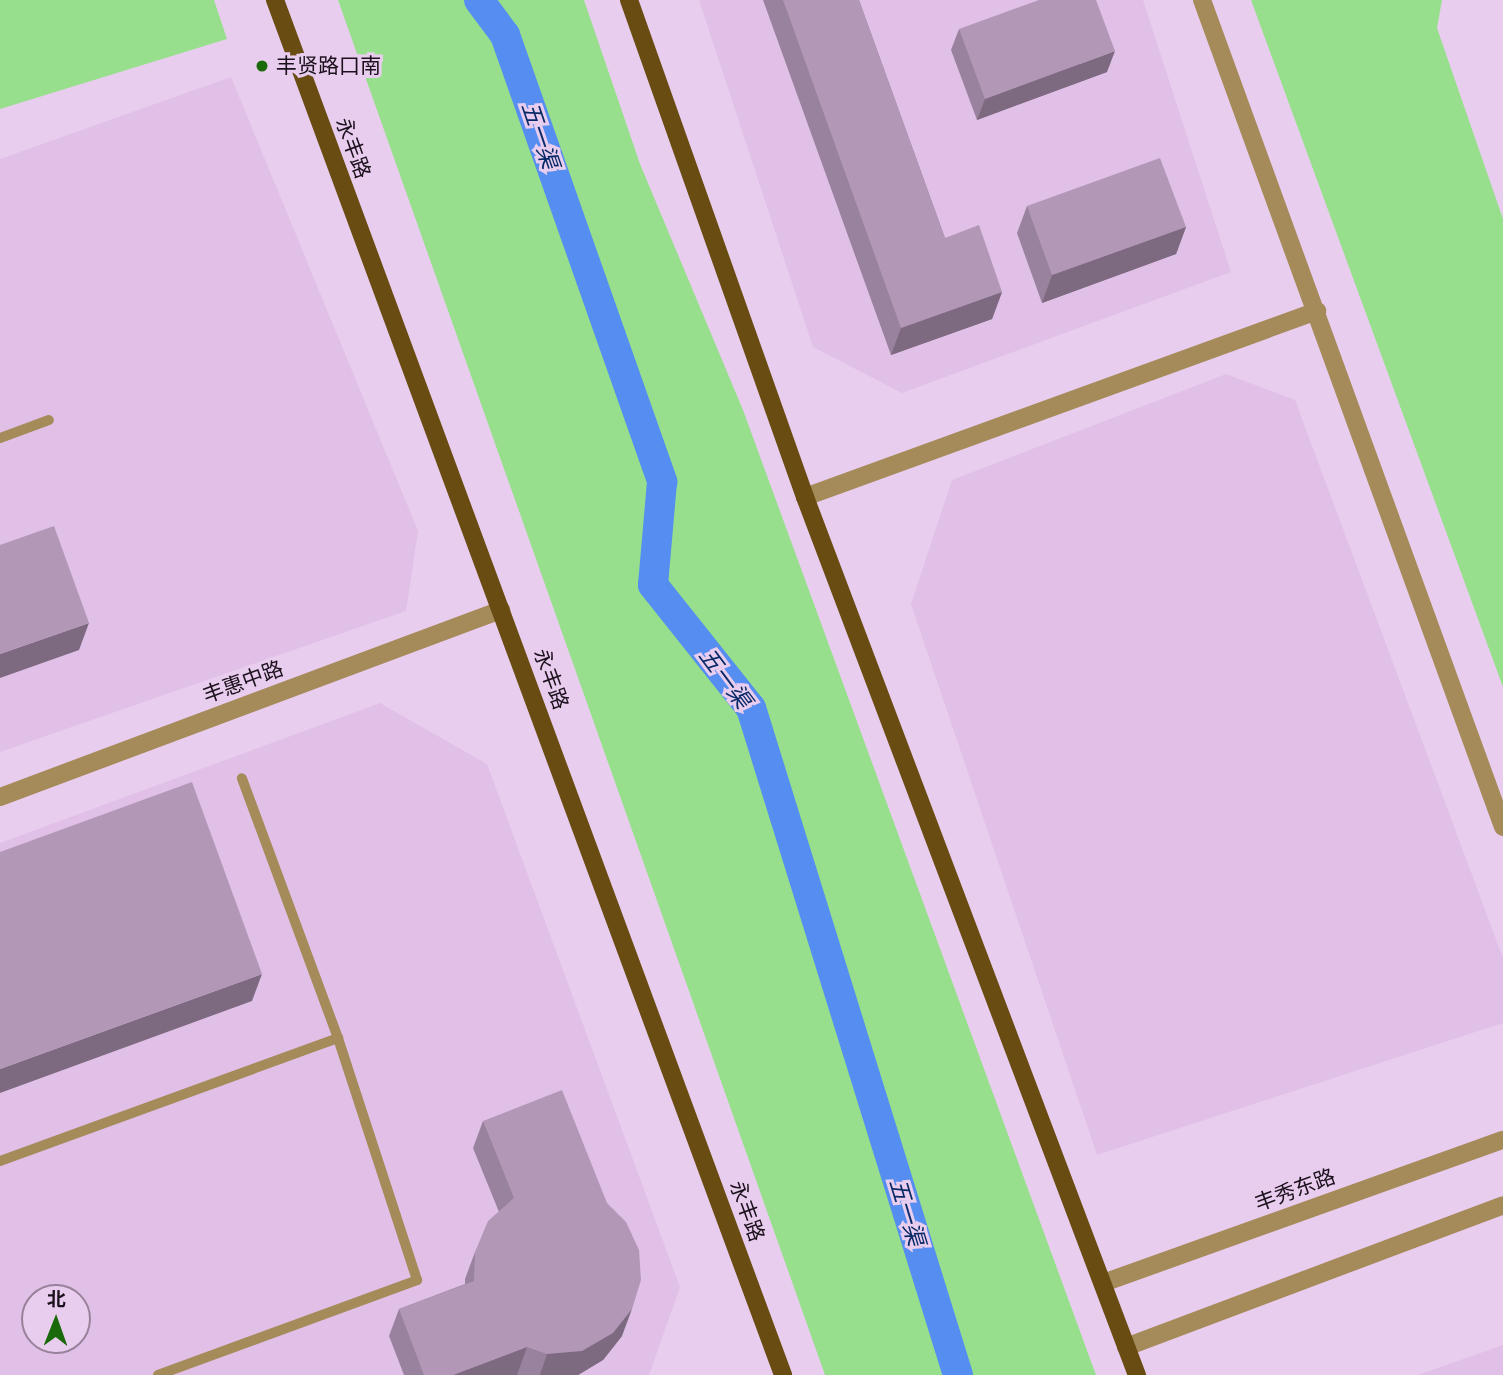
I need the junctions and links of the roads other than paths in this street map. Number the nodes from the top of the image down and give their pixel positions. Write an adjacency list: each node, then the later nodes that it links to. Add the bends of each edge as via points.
1 (275, 0): 8 (main road, 永丰路)
2 (629, 0): 7 (main road)
3 (1202, 0): 4 (street)
4 (1317, 311): 7 (street); 11 (street)
5 (49, 420): 6 (lane)
6 (0, 438)
7 (805, 496): 16 (main road)
8 (502, 610): 10 (street, 丰惠中路); 19 (main road, 永丰路)
9 (242, 778): 12 (lane)
10 (0, 797)
11 (1503, 827)
12 (338, 1038): 14 (lane); 18 (lane, via 417,1280)
13 (1503, 1140): 16 (street, 丰秀东路)
14 (0, 1161)
15 (1503, 1205): 17 (street)
16 (1103, 1283): 17 (main road)
17 (1126, 1347): 20 (main road)
18 (158, 1375)
19 (783, 1375)
20 (1137, 1375)

